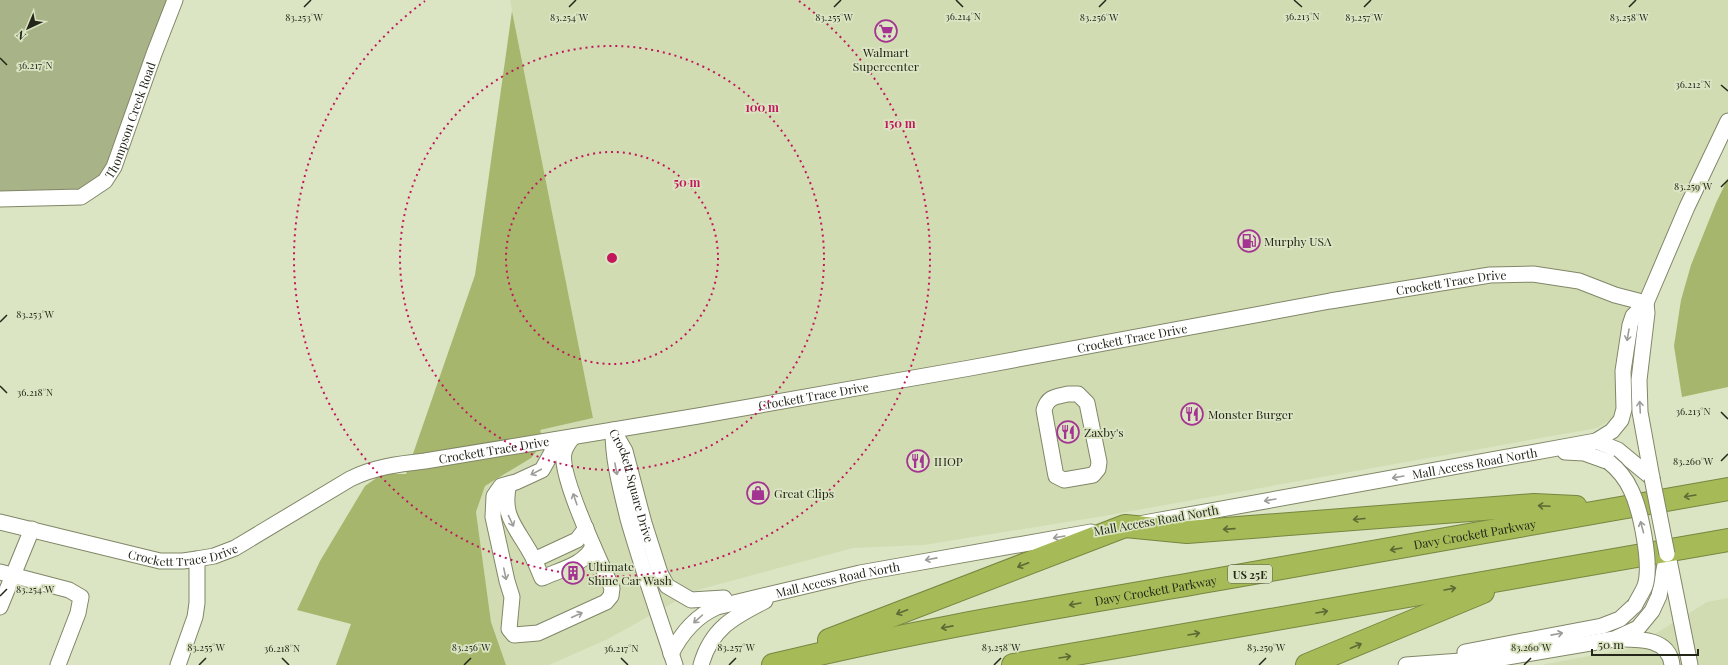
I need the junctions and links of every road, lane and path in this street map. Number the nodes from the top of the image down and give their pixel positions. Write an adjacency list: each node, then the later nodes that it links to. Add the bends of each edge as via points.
1 (175, 0): 3 (street, Thompson Creek Road, via 114,167 105,181 81,197)
2 (1728, 121): 4 (street)
3 (0, 199)
4 (1646, 302): 5 (street, Crockett Trace Drive, via 1615,296 1579,281 1514,273 1490,275 1330,301 970,368); 8 (street, one-way to 8, via 1630,325 1623,371 1624,409 1621,420 1612,431); 11 (street, one-way to 4, via 1640,412 1639,380 1648,313)
5 (613, 430): 6 (street, Crockett Trace Drive); 25 (street, Crockett Square Drive, via 625,451 644,523 660,573 667,586 691,600 701,601); 28 (street, Crockett Square Drive, one-way to 28, via 613,453 619,483 638,554)
6 (573, 437): 7 (street, Crockett Trace Drive); 18 (street, one-way to 6, via 564,465 563,453)
7 (555, 440): 12 (street, one-way to 12, via 542,470); 21 (street, Crockett Trace Drive, via 390,465 364,472 331,489 235,548)
8 (1596, 441): 9 (street, Mall Access Road North); 11 (street, via 1618,450)
9 (1546, 451): 16 (street, Mall Access Road North, one-way to 16); 36 (street, one-way to 9, bridge, via 1602,626 1620,619 1635,605 1645,586 1648,566 1644,533 1632,491 1619,470 1609,462 1584,453)
10 (1096, 474): 10 (street, via 1099,462 1087,403 1078,394 1050,398 1044,410 1056,476 1064,480)
11 (1652, 478): 20 (street, bridge)
12 (509, 484): 18 (street, one-way to 18, via 501,486 494,496 494,517 512,597 509,629 514,635 538,632 606,602 611,596 612,588); 22 (street, one-way to 22, via 505,498 507,512)
13 (1728, 489): 14 (highway, Davy Crockett Parkway / US 25E, one-way to 14)
14 (1611, 509): 16 (highway, one-way to 16, via 1534,505 1187,532); 33 (highway, Davy Crockett Parkway / US 25E, one-way to 33, via 984,620 857,645)
15 (0, 522): 17 (street, Crockett Trace Drive)
16 (1125, 526): 25 (street, Mall Access Road North, one-way to 25, via 950,556); 32 (highway, one-way to 32)
17 (32, 529): 21 (street, Crockett Trace Drive, via 142,558 171,562); 23 (street)
18 (590, 538): 22 (street, via 577,540); 22 (street, via 591,552 579,562 542,578)
19 (1728, 540): 24 (highway)
20 (1667, 554): 27 (street, via 1659,596 1652,611 1638,628); 38 (street)
21 (196, 559): 30 (street, via 195,617)
22 (536, 564)
23 (6, 573): 26 (street); 29 (street, via 69,590 81,597 78,613)
24 (1519, 577): 34 (highway, one-way to 24); 35 (highway, one-way to 24)
25 (787, 589): 28 (street, Mall Access Road North, one-way to 28, via 708,611 697,618 684,633); 31 (street, via 744,611 724,625 709,646)
26 (0, 607)
27 (1614, 639): 36 (street, via 1502,658); 37 (street, via 1657,642 1665,649 1672,660)
28 (673, 660)
29 (58, 665)
30 (178, 665)
31 (701, 665)
32 (763, 665)
33 (773, 665)
34 (1013, 665)
35 (1307, 665)
36 (1408, 665)
37 (1672, 665)
38 (1690, 665)

